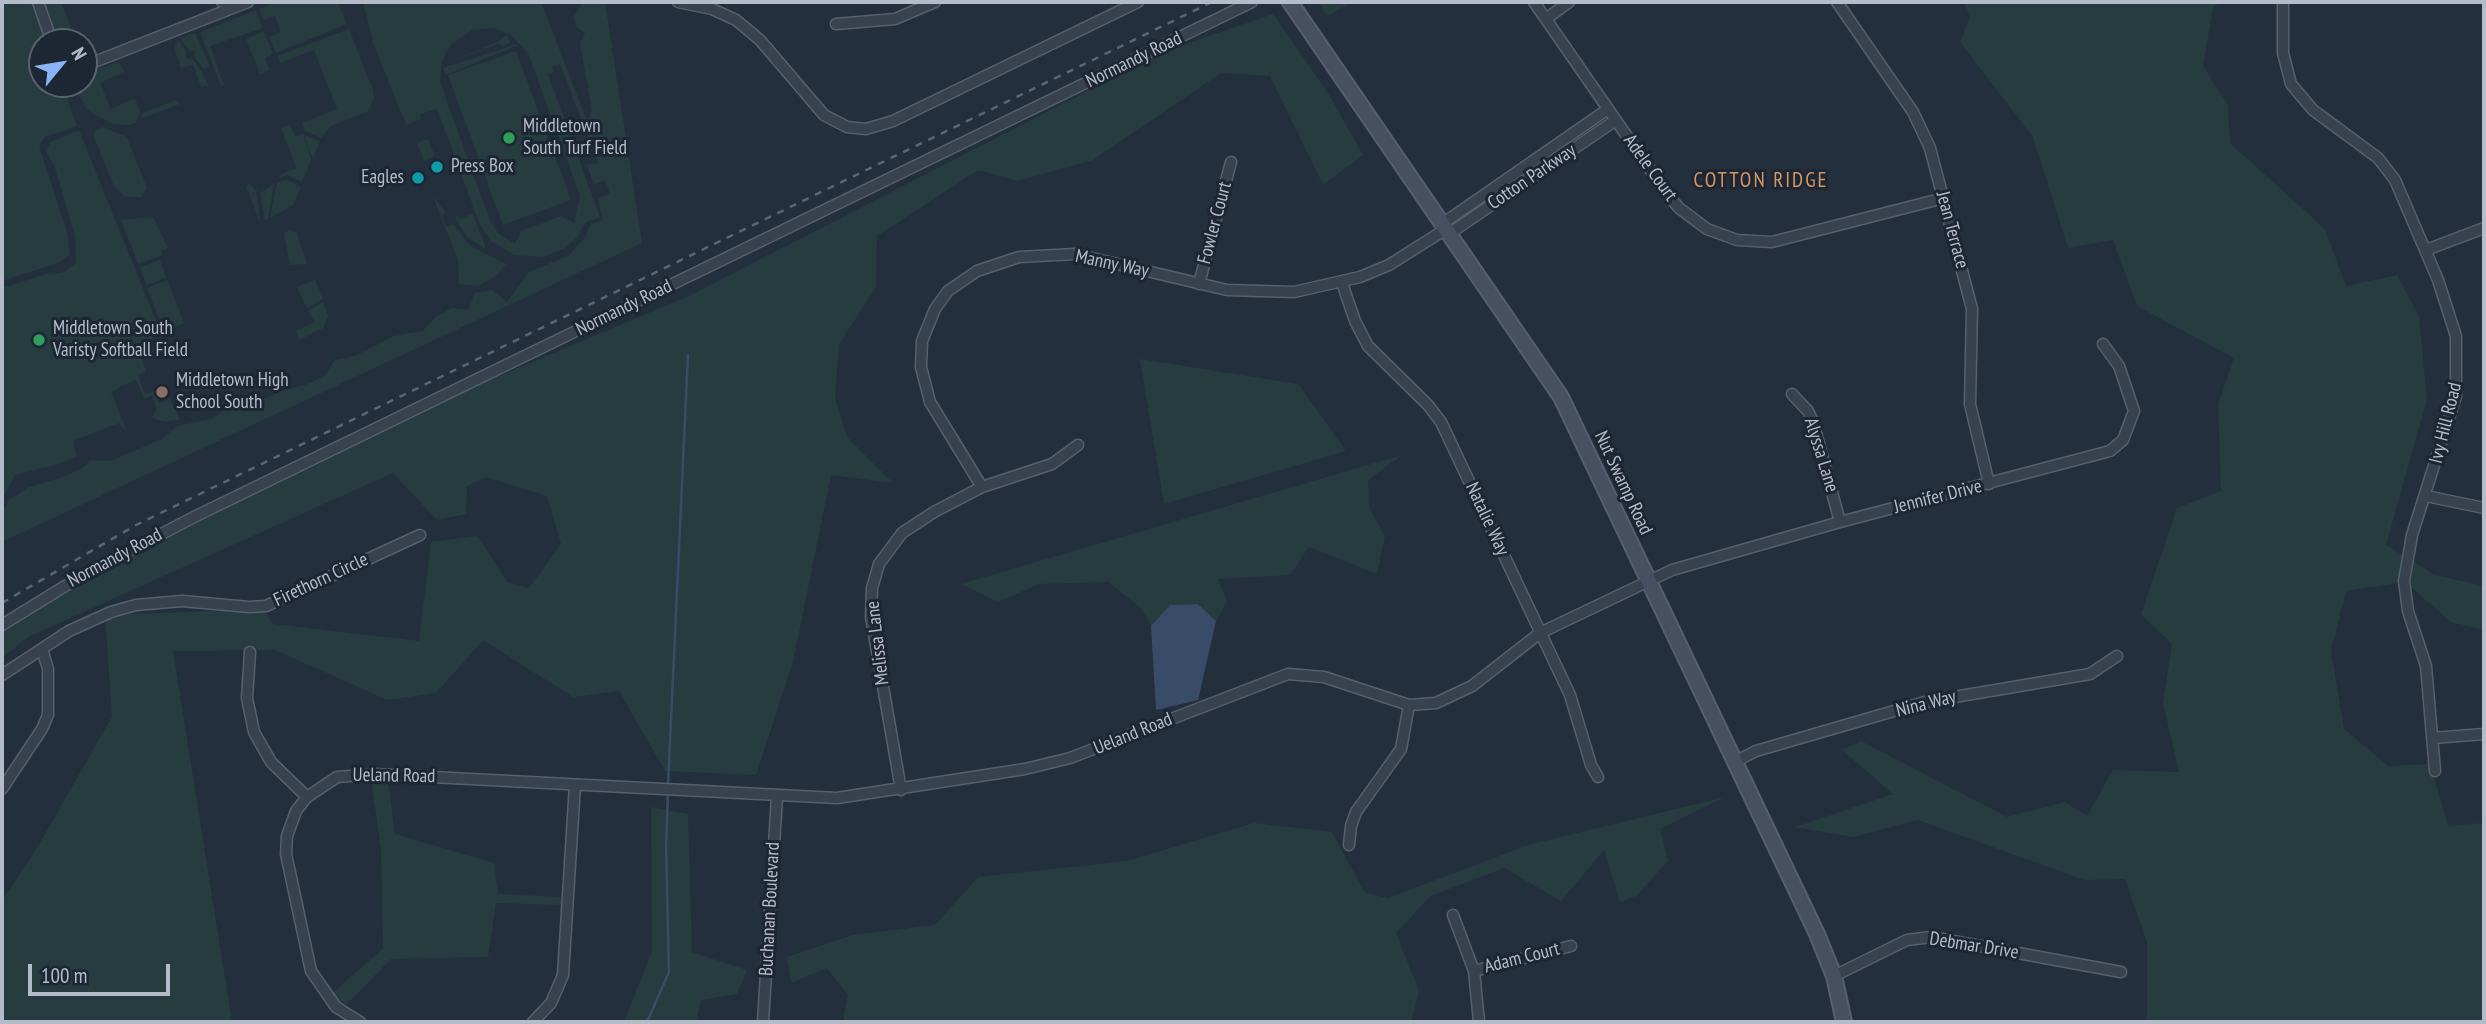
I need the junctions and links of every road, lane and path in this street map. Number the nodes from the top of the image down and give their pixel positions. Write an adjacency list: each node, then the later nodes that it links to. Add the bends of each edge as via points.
1 (38, 2): 15 (street)
2 (222, 2): 3 (street)
3 (246, 2): 16 (street)
4 (678, 2): 6 (street, via 736,20 760,40 824,115 839,124 866,129 893,121)
5 (935, 2): 14 (street, via 895,19)
6 (1138, 2)
7 (1252, 2): 38 (street, Normandy Road, via 195,516 83,575)
8 (1290, 2): 24 (main road, Nut Swamp Road)
9 (1534, 2): 13 (street, Adele Court)
10 (1569, 2): 13 (street)
11 (1838, 2): 22 (street, Jean Terrace, via 1913,112 1930,148)
12 (2283, 2): 25 (street, Ivy Hill Road, via 2283,52 2291,84 2313,110 2385,166 2403,194)
13 (1546, 19): 17 (street, Adele Court)
14 (836, 24)
15 (47, 28)
16 (98, 60)
17 (1608, 109): 18 (street, Adele Court); 20 (street, Cotton Parkway)
18 (1616, 120): 21 (street, Cotton Parkway); 22 (street, Adele Court, via 1679,208 1707,229 1737,240 1787,240)
19 (1231, 162): 27 (street, Fowler Court)
20 (1528, 165): 21 (street); 24 (street, Cotton Parkway)
21 (1536, 175): 24 (street, Cotton Parkway)
22 (1944, 198): 31 (street, Jean Terrace, via 1972,309 1970,404)
23 (2484, 228): 25 (street)
24 (1446, 229): 26 (street, Manny Way, via 1389,265); 37 (main road, Nut Swamp Road, via 1561,397)
25 (2426, 250): 33 (street, Ivy Hill Road, via 2451,313 2459,379 2451,421)
26 (1342, 283): 27 (street, Manny Way, via 1269,293); 39 (street, Natalie Way, via 1368,346 1441,422)
27 (1199, 284): 32 (street, Manny Way, via 1089,256 1051,253 986,267 948,291 924,332 922,379 930,402)
28 (2103, 344): 31 (street, Jennifer Drive, via 2119,366 2133,407 2133,420 2123,440 2101,454)
29 (1792, 394): 35 (street, Alyssa Lane, via 1813,422)
30 (1078, 445): 32 (street, Melissa Lane, via 1052,464)
31 (1989, 484): 35 (street, Jennifer Drive)
32 (982, 487): 52 (street, Melissa Lane, via 902,533 874,579 871,617)
33 (2426, 496): 34 (street); 46 (street, Ivy Hill Road, via 2412,535 2404,581 2426,666)
34 (2484, 508)
35 (1840, 522): 37 (street, Jennifer Drive)
36 (420, 535): 40 (street, Firethorn Circle, via 266,606 136,605 94,619)
37 (1648, 581): 39 (street, Ueland Road); 47 (main road, Nut Swamp Road)
38 (2, 625)
39 (1540, 632): 44 (street, Ueland Road, via 1464,692 1436,703); 49 (street, Natalie Way, via 1578,713)
40 (42, 649): 43 (street, Firethorn Circle); 51 (street, via 48,669 48,715)
41 (250, 652): 53 (street, via 247,698 254,732 271,762)
42 (2117, 656): 47 (street, Nina Way, via 2090,674 1926,702 1756,751)
43 (2, 675)
44 (1409, 705): 52 (street, Ueland Road, via 1324,677 1288,674 1070,758); 55 (street, via 1401,749 1356,812)
45 (2484, 734): 46 (street)
46 (2433, 738): 48 (street, Ivy Hill Road)
47 (1734, 762): 60 (main road, Nut Swamp Road)
48 (2435, 771)
49 (1598, 778)
50 (575, 785): 53 (street, Ueland Road, via 355,773 337,777); 54 (street, Ueland Road); 62 (street, via 563,975 551,1003)
51 (2, 789)
52 (901, 790): 54 (street, Ueland Road, via 836,798)
53 (307, 797): 61 (street, Ueland Road, via 293,817 286,846 306,958 328,999)
54 (777, 797): 63 (street, Buchanan Boulevard)
55 (1349, 845)
56 (1452, 915): 58 (street)
57 (1571, 946): 58 (street, Adam Court)
58 (1474, 971): 64 (street)
59 (2121, 972): 60 (street, Debmar Drive, via 1931,937 1907,940)
60 (1834, 976): 65 (main road, Nut Swamp Road)
61 (360, 1022)
62 (533, 1022)
63 (764, 1022)
64 (1479, 1022)
65 (1844, 1022)

